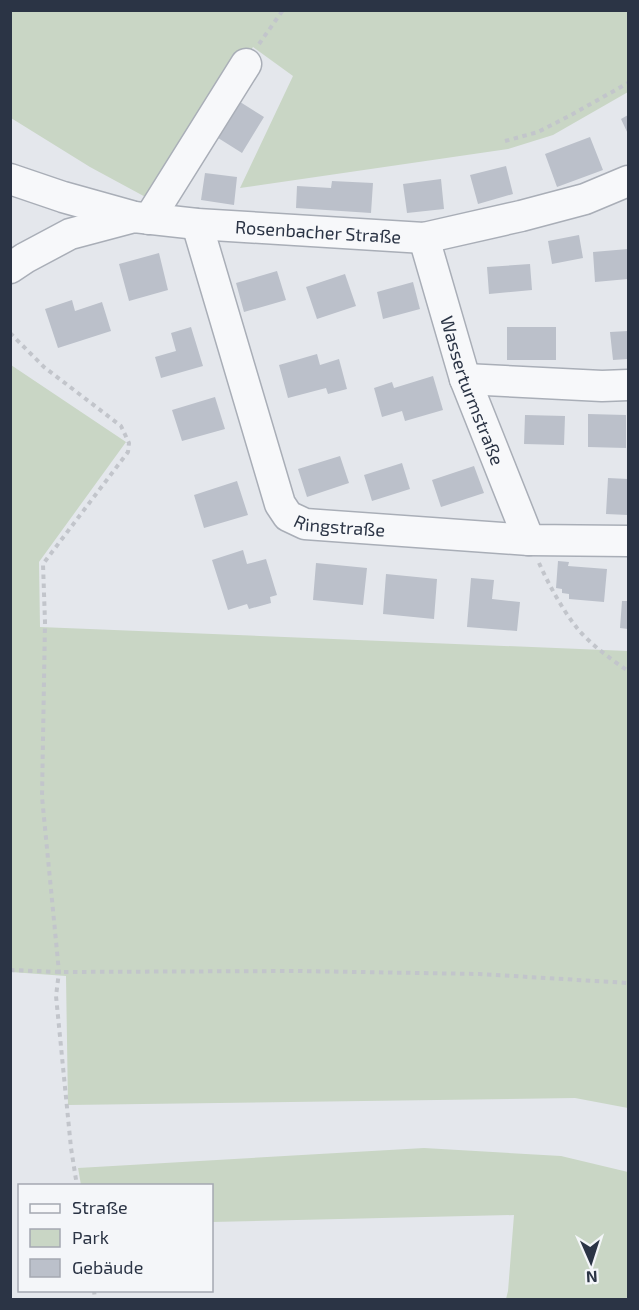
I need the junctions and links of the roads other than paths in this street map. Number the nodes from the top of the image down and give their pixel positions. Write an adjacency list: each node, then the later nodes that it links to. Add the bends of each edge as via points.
1 (246, 64): 5 (street)
2 (10, 179): 4 (street)
3 (628, 181): 8 (street, Rosenbacher Straße, via 585,199)
4 (63, 196): 5 (street); 7 (street)
5 (142, 218): 6 (street, Rosenbacher Straße); 7 (street, Rosenbacher Straße)
6 (197, 224): 8 (street, Rosenbacher Straße); 12 (street, Ringstraße, via 280,504 288,516 305,524)
7 (70, 234): 9 (street, Rosenbacher Straße)
8 (424, 238): 10 (street, Wasserturmstraße)
9 (10, 268)
10 (465, 379): 11 (street); 12 (street, Wasserturmstraße)
11 (628, 385)
12 (529, 540): 13 (street, Ringstraße)
13 (628, 541)

